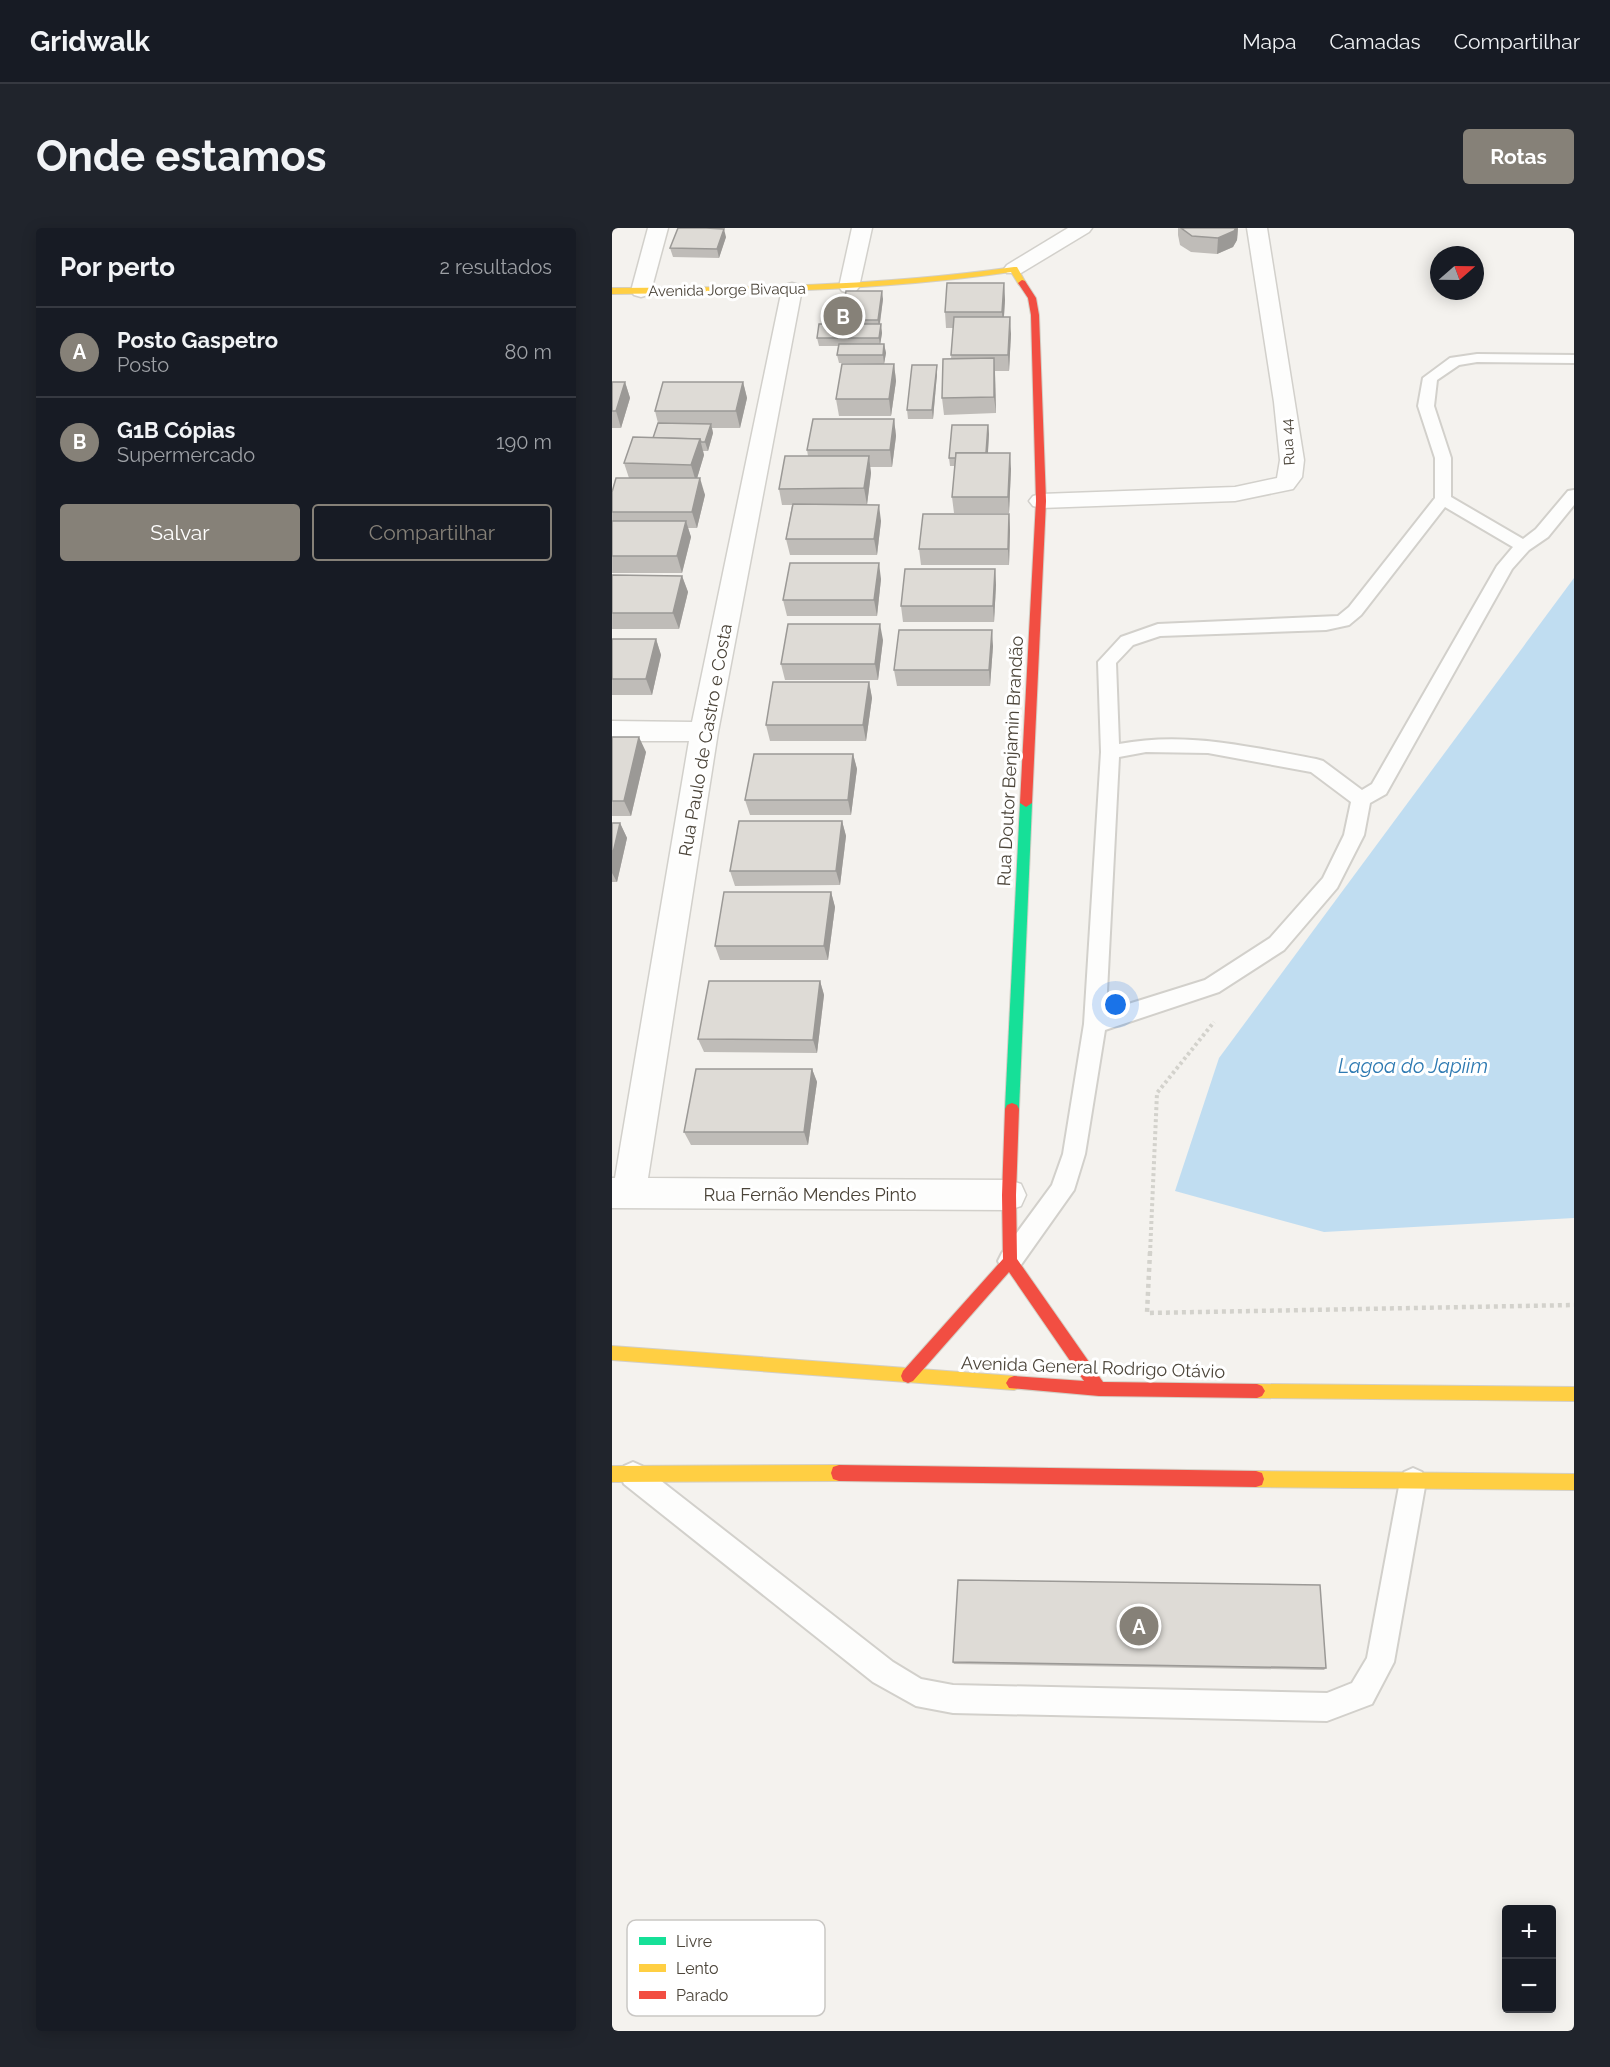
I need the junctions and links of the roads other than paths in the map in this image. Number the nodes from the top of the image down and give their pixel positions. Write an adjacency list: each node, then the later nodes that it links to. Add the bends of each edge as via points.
1 (658, 228): 9 (street)
2 (862, 228): 6 (street)
3 (1082, 228): 5 (street, Avenida Jorge Bivaqua)
4 (1257, 228): 13 (street, Rua 44, via 1292,460 1285,484 1235,494)
5 (1014, 269): 6 (street, Avenida Jorge Bivaqua, via 964,279); 13 (street, Rua Doutor Benjamin Brandão, via 1032,298 1035,315)
6 (849, 287): 7 (street, Avenida Jorge Bivaqua)
7 (792, 289): 9 (street, Avenida Jorge Bivaqua); 16 (street, Rua Paulo de Castro e Costa)
8 (612, 291): 9 (street, Avenida Jorge Bivaqua)
9 (641, 291)
10 (1574, 359): 12 (lane, via 1477,358 1455,361 1430,378 1426,406 1443,458)
11 (1574, 495): 14 (lane, via 1542,533)
12 (1443, 499): 14 (lane); 17 (lane, via 1343,621 1158,630 1127,641 1107,662)
13 (1041, 501): 21 (street, Rua Doutor Benjamin Brandão)
14 (1523, 546): 18 (lane, via 1505,566 1379,789)
15 (612, 731): 16 (street)
16 (704, 732): 20 (street, Rua Paulo de Castro e Costa)
17 (1110, 752): 18 (lane, via 1146,746 1208,746 1316,766); 19 (lane)
18 (1361, 799): 19 (lane, via 1354,835 1330,883 1277,944 1212,986)
19 (1095, 1024): 22 (lane, via 1074,1154 1062,1190)
20 (620, 1193): 21 (street, Rua Fernão Mendes Pinto)
21 (1009, 1195): 22 (street, Rua Doutor Benjamin Brandão)
22 (1010, 1261): 24 (street); 25 (street)
23 (612, 1353): 24 (street, Avenida General Rodrigo Otávio)
24 (908, 1376): 25 (street, Avenida General Rodrigo Otávio)
25 (1099, 1389): 26 (street, Avenida General Rodrigo Otávio)
26 (1574, 1394)
27 (622, 1474): 28 (street, via 901,1473); 28 (lane, via 883,1672 916,1692 953,1699 1327,1707 1362,1694 1380,1662)
28 (1413, 1481): 29 (street)
29 (1574, 1482)

